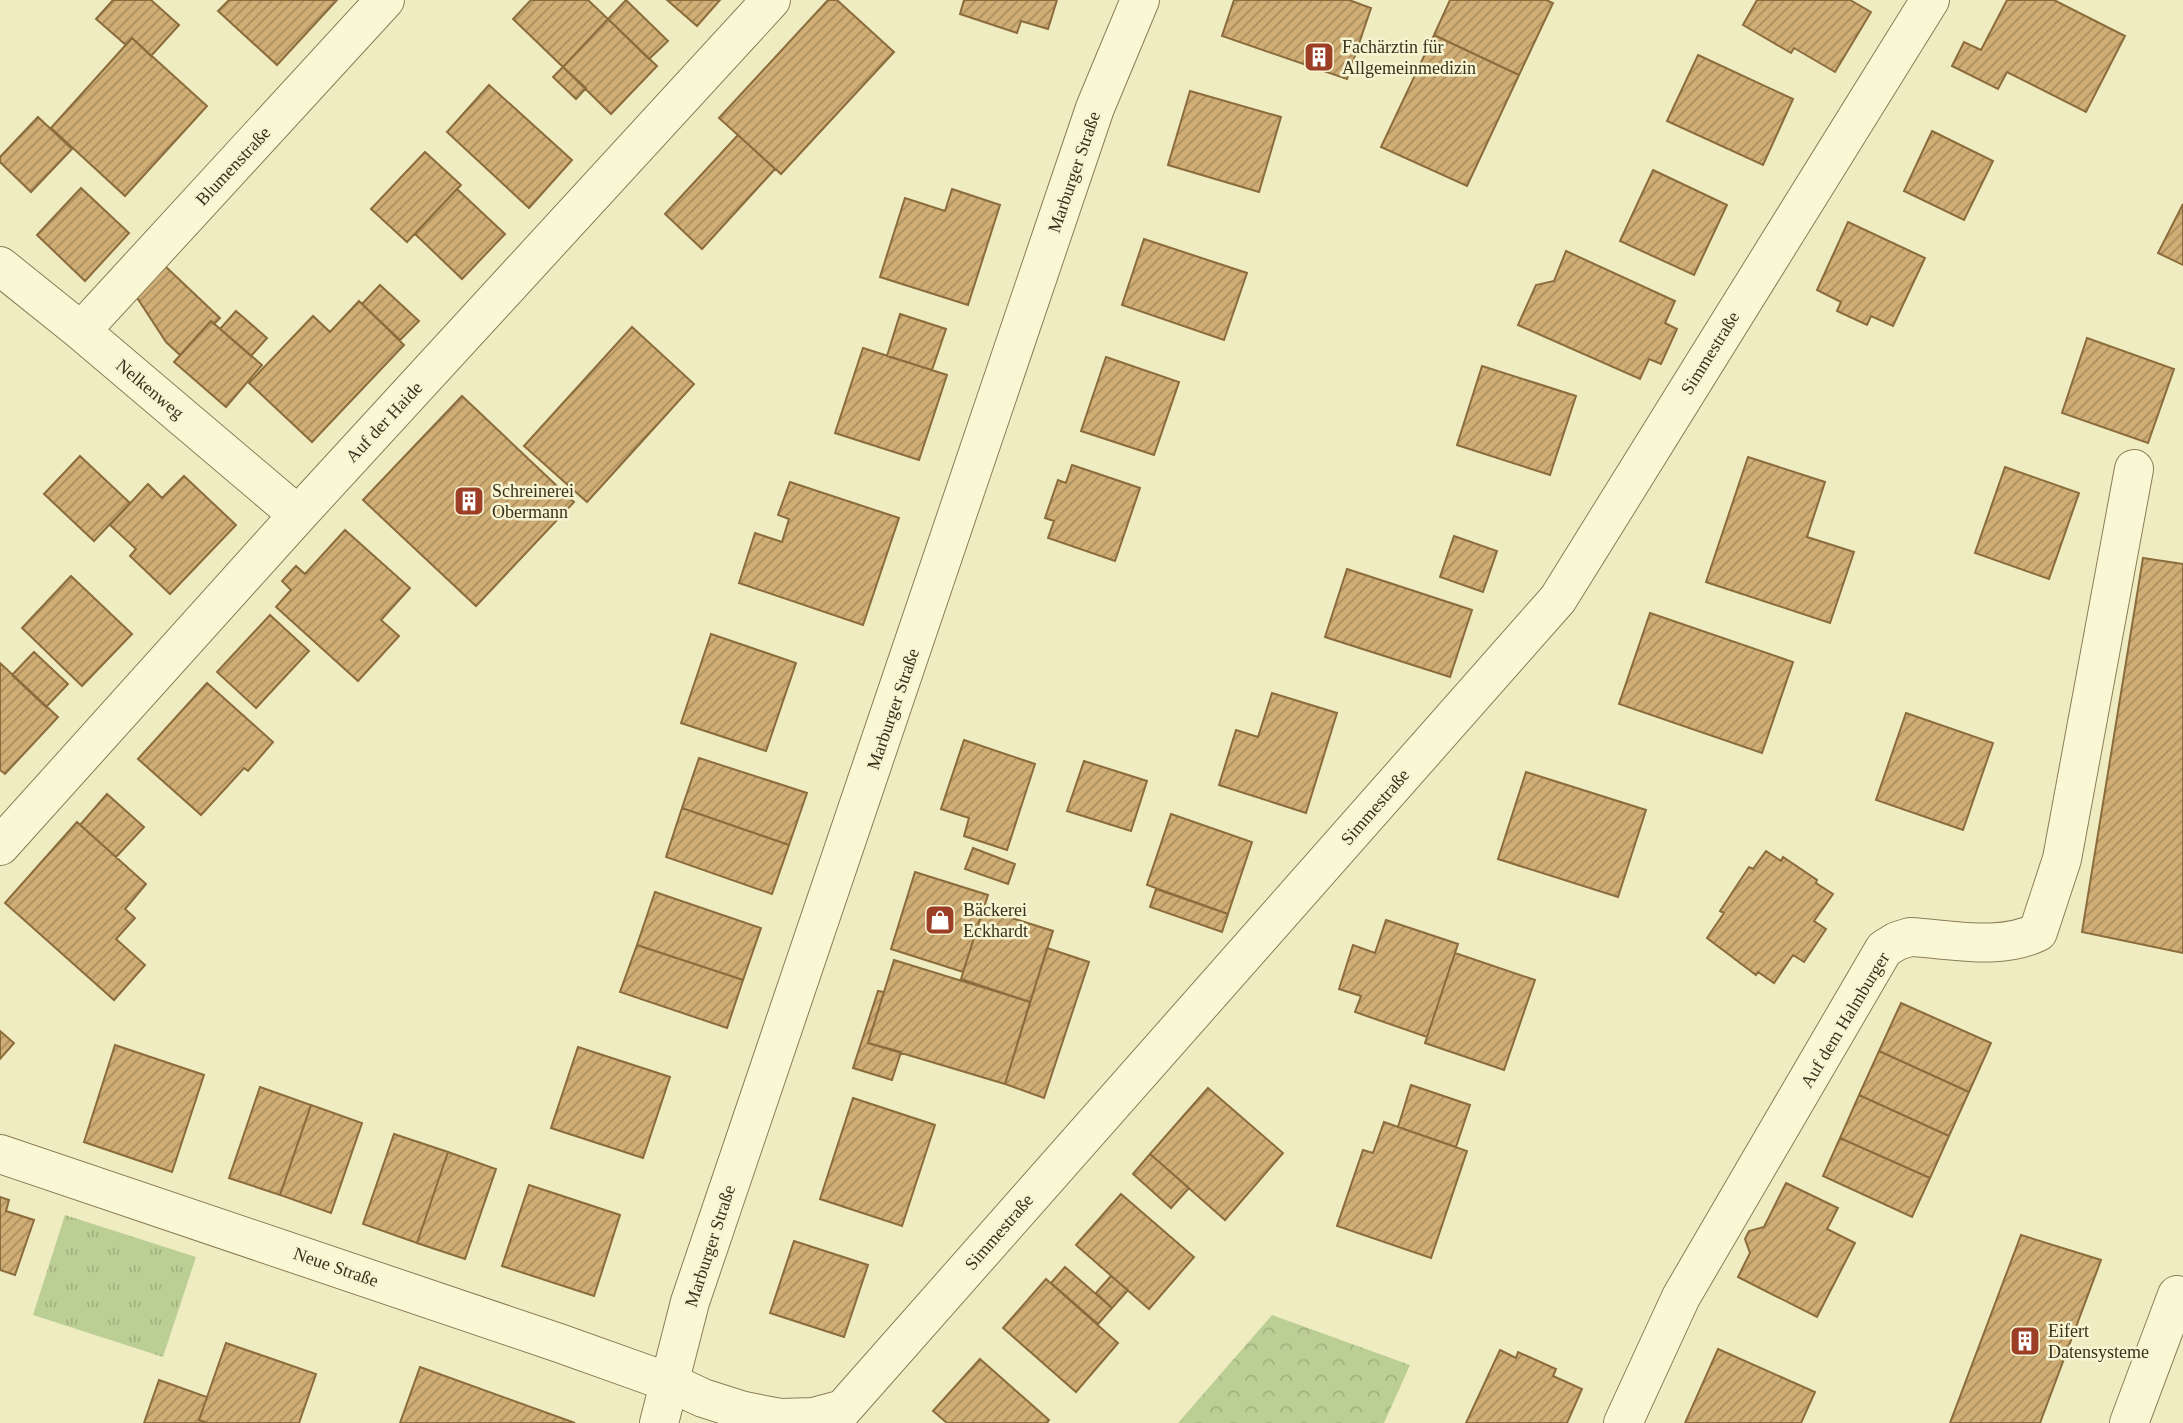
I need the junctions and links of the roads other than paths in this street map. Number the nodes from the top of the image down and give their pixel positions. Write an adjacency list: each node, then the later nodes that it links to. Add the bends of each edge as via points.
1 (385, 0): 6 (street, Blumenstraße)
2 (771, 0): 8 (street, Auf der Haide)
3 (1140, 0): 12 (street, Marburger Straße, via 1095,108 690,1302)
4 (1930, 0): 13 (street, Simmestraße, via 1558,599)
5 (0, 265): 6 (street, Nelkenweg)
6 (81, 331): 8 (street, Nelkenweg)
7 (2134, 469): 15 (street, Auf dem Halmburger, via 2062,859 2038,932 2002,942 1910,937 1884,949 1681,1297)
8 (298, 515): 9 (street, Auf der Haide)
9 (0, 846)
10 (0, 1154): 12 (street, Neue Straße)
11 (2183, 1297): 16 (street, via 2177,1295)
12 (671, 1383): 13 (street, Simmestraße, via 703,1398 780,1418); 14 (street, Marburger Straße)
13 (848, 1416)
14 (659, 1423)
15 (1623, 1423)
16 (2129, 1423)

